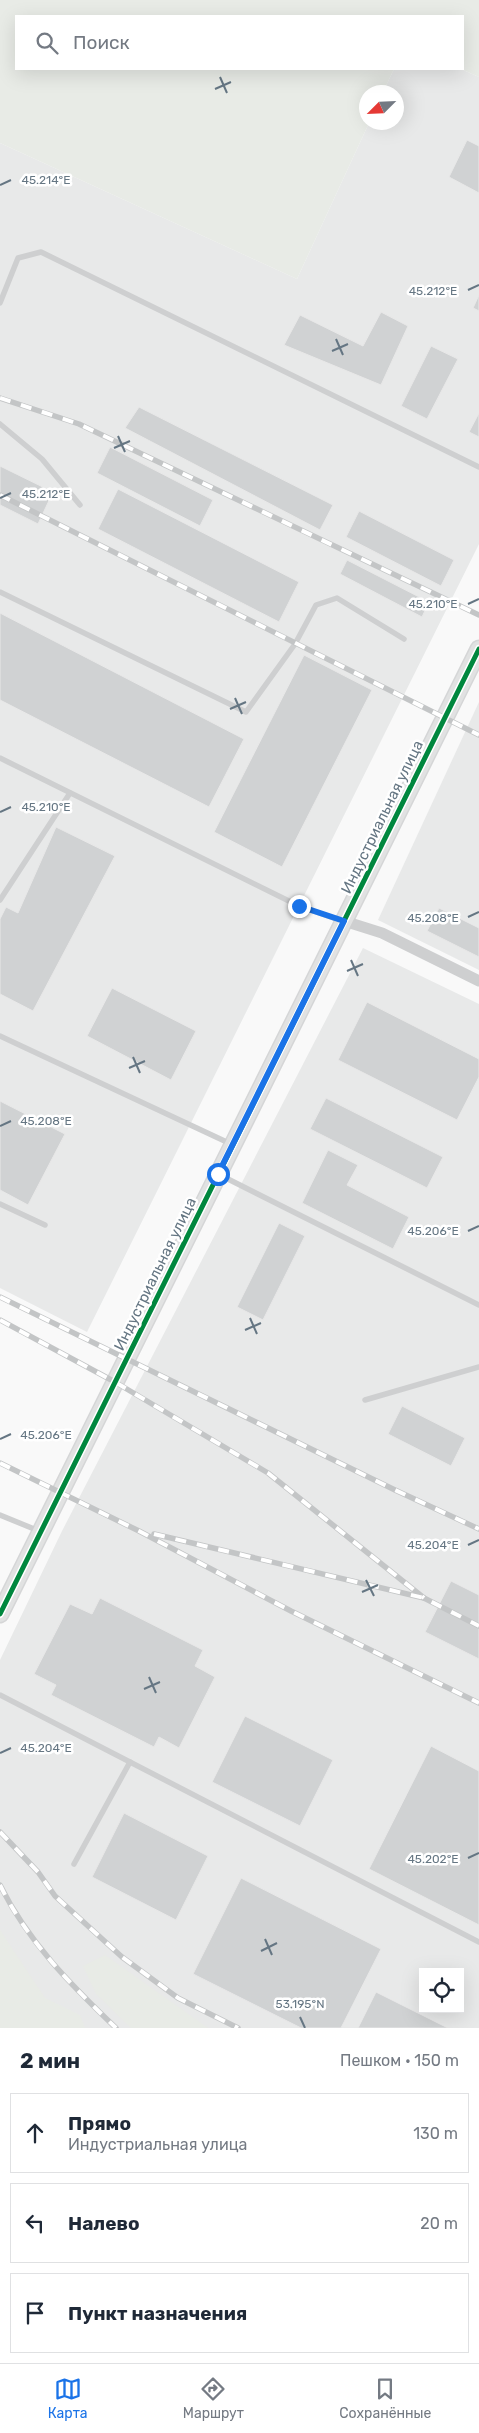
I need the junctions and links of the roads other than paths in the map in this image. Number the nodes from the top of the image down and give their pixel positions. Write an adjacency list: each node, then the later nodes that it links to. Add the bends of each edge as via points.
1 (0, 303): 3 (lane, via 18,258 41,252)
2 (0, 424): 4 (lane, via 42,459)
3 (479, 467)
4 (80, 505)
5 (0, 592): 6 (lane, via 246,712 295,644 316,605 337,598)
6 (404, 639)
7 (479, 649): 11 (street, Индустриальная улица)
8 (0, 758): 9 (lane)
9 (70, 793): 10 (lane); 11 (lane, via 299,906)
10 (0, 900)
11 (344, 921): 12 (street, via 382,933); 14 (street, Индустриальная улица)
12 (479, 981)
13 (0, 1036): 14 (lane)
14 (233, 1145): 15 (street, Индустриальная улица)
15 (218, 1174): 18 (lane); 22 (street, Индустриальная улица)
16 (0, 1204): 17 (lane)
17 (45, 1225)
18 (479, 1305)
19 (479, 1367): 20 (lane)
20 (365, 1400)
21 (0, 1515): 22 (lane)
22 (41, 1532): 23 (street, Индустриальная улица)
23 (0, 1614)
24 (0, 1695): 25 (lane)
25 (130, 1762): 26 (lane); 27 (lane)
26 (74, 1864)
27 (479, 1942)

